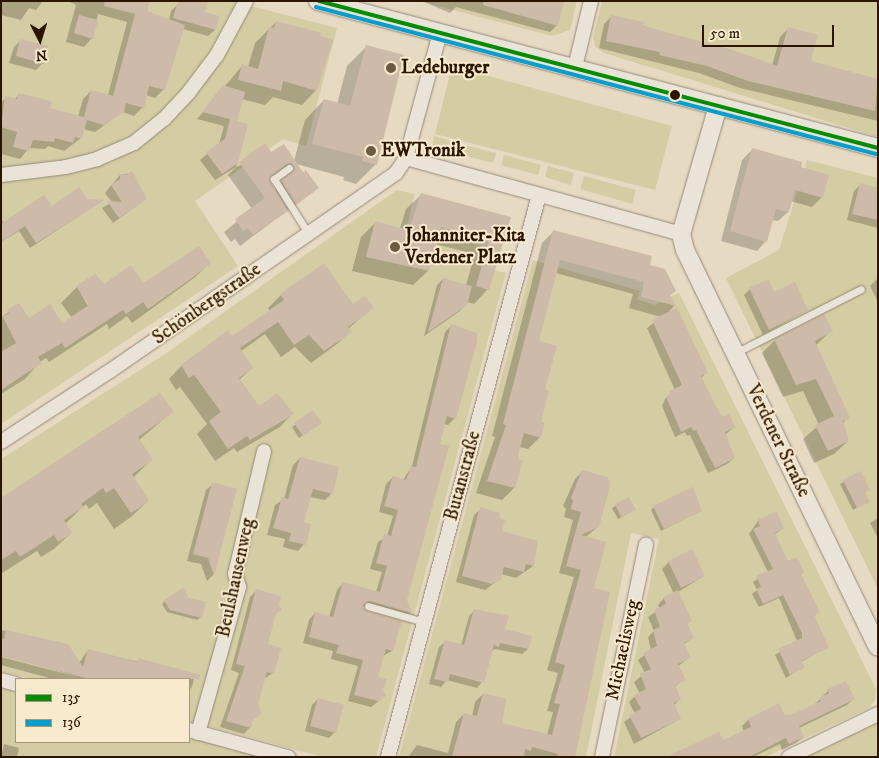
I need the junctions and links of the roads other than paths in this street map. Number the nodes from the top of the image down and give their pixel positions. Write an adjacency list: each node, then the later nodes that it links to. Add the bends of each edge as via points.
1 (246, 1): 10 (street, via 217,54 189,92 164,119 134,143 97,160 66,168)
2 (318, 1): 4 (street)
3 (591, 1): 5 (street)
4 (440, 33): 5 (street); 8 (street)
5 (575, 68): 6 (street)
6 (718, 106): 7 (street); 13 (street)
7 (878, 148)
8 (406, 158): 11 (street); 12 (street, Schönbergstraße, via 396,173)
9 (289, 168): 12 (lane, via 274,179)
10 (1, 175)
11 (539, 195): 13 (street); 20 (street, Butanstraße)
12 (308, 233): 16 (street, Schönbergstraße, via 110,371)
13 (682, 234): 15 (street, Verdener Straße, via 685,250)
14 (861, 289): 15 (lane)
15 (735, 353): 21 (street, Verdener Straße)
16 (1, 442)
17 (264, 451): 25 (street, Beulshausenweg, via 235,574 239,587)
18 (646, 544): 28 (street, Michaelisweg)
19 (368, 606): 20 (lane)
20 (424, 622): 27 (street, Butanstraße)
21 (878, 647)
22 (1, 680): 23 (street)
23 (15, 684)
24 (878, 714): 29 (street)
25 (194, 731): 26 (street)
26 (288, 757)
27 (388, 757)
28 (602, 757)
29 (789, 757)

